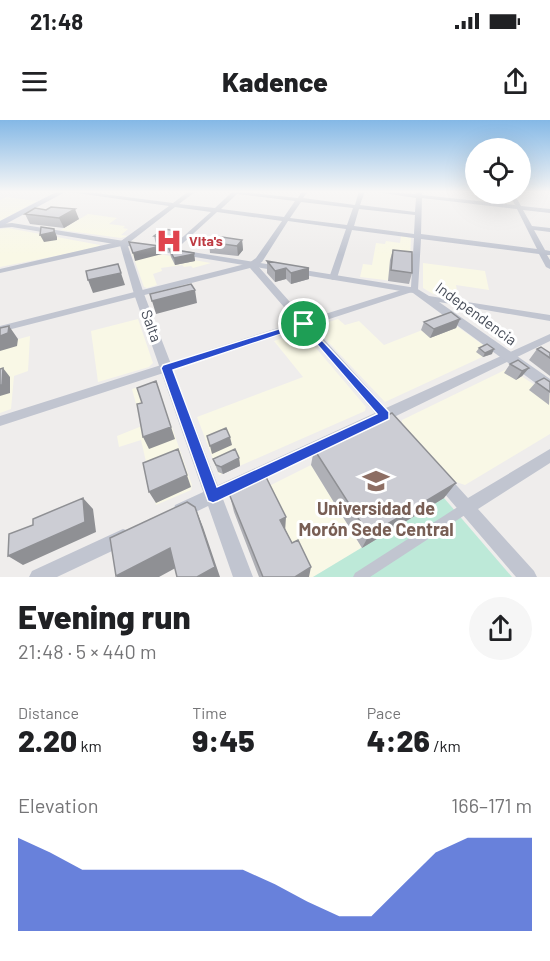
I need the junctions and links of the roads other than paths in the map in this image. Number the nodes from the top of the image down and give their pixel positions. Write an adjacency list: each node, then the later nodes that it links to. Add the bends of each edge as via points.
1 (20, 212): 12 (main road)
2 (23, 212): 12 (main road)
3 (165, 212): 17 (street)
4 (214, 212): 18 (street)
5 (227, 212): 11 (street)
6 (291, 212): 11 (street)
7 (355, 212): 13 (street)
8 (403, 212): 10 (street)
9 (521, 212): 14 (street)
10 (418, 214): 16 (street)
11 (286, 219): 13 (street); 20 (street)
12 (0, 224): 17 (street, Independencia)
13 (349, 227): 16 (street); 23 (street)
14 (530, 228): 15 (street); 19 (street)
15 (550, 230)
16 (417, 236): 19 (street); 24 (street, via 417,287)
17 (123, 243): 18 (street, Independencia); 22 (street); 25 (street, Salta)
18 (171, 252): 20 (street, Independencia)
19 (546, 253): 21 (street)
20 (252, 265): 23 (street, Independencia); 25 (street); 28 (street)
21 (550, 267)
22 (0, 271)
23 (333, 278): 24 (street, Independencia)
24 (412, 290): 26 (street, Independencia); 28 (street)
25 (139, 294): 29 (street); 32 (street, Salta)
26 (427, 298): 27 (street); 31 (street, Independencia)
27 (550, 318)
28 (304, 324): 32 (street); 34 (street)
29 (0, 329)
30 (550, 337): 31 (street)
31 (510, 357): 33 (street, Independencia); 34 (street)
32 (167, 368): 35 (street); 39 (street, Salta)
33 (550, 386)
34 (385, 416): 36 (street); 39 (street)
35 (0, 421)
36 (400, 432)
37 (550, 455): 40 (street)
38 (430, 465): 40 (street)
39 (213, 496): 41 (street); 44 (street, Salta)
40 (467, 507): 45 (street); 46 (street)
41 (166, 518)
42 (135, 532): 43 (street)
43 (38, 577)
44 (243, 577)
45 (359, 577)
46 (528, 577)

